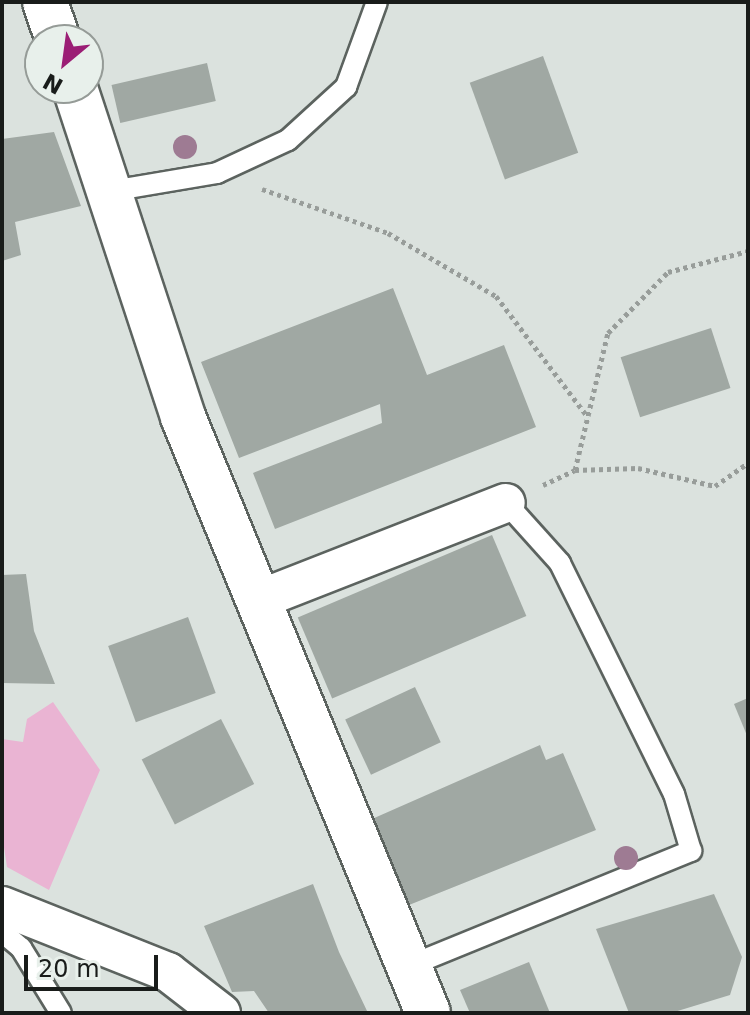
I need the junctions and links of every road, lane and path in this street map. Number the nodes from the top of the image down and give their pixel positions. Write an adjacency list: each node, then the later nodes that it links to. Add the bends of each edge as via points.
1 (45, 2): 3 (street)
2 (377, 2): 5 (lane, via 346,87 288,140)
3 (53, 24)
4 (81, 104): 6 (street)
5 (217, 173): 6 (lane); 8 (path, via 388,233 496,296)
6 (111, 191): 12 (street, via 183,417)
7 (748, 251): 8 (path, via 668,272 608,333)
8 (588, 417): 10 (path)
9 (748, 463): 10 (path, via 715,486 638,468)
10 (575, 470): 11 (path)
11 (506, 503): 12 (street); 15 (lane, via 560,563 674,794 691,851)
12 (258, 600): 15 (street)
13 (2, 906): 17 (street, via 168,972)
14 (2, 932): 16 (lane, via 21,948)
15 (409, 966): 18 (street)
16 (61, 1013)
17 (221, 1013)
18 (428, 1013)

